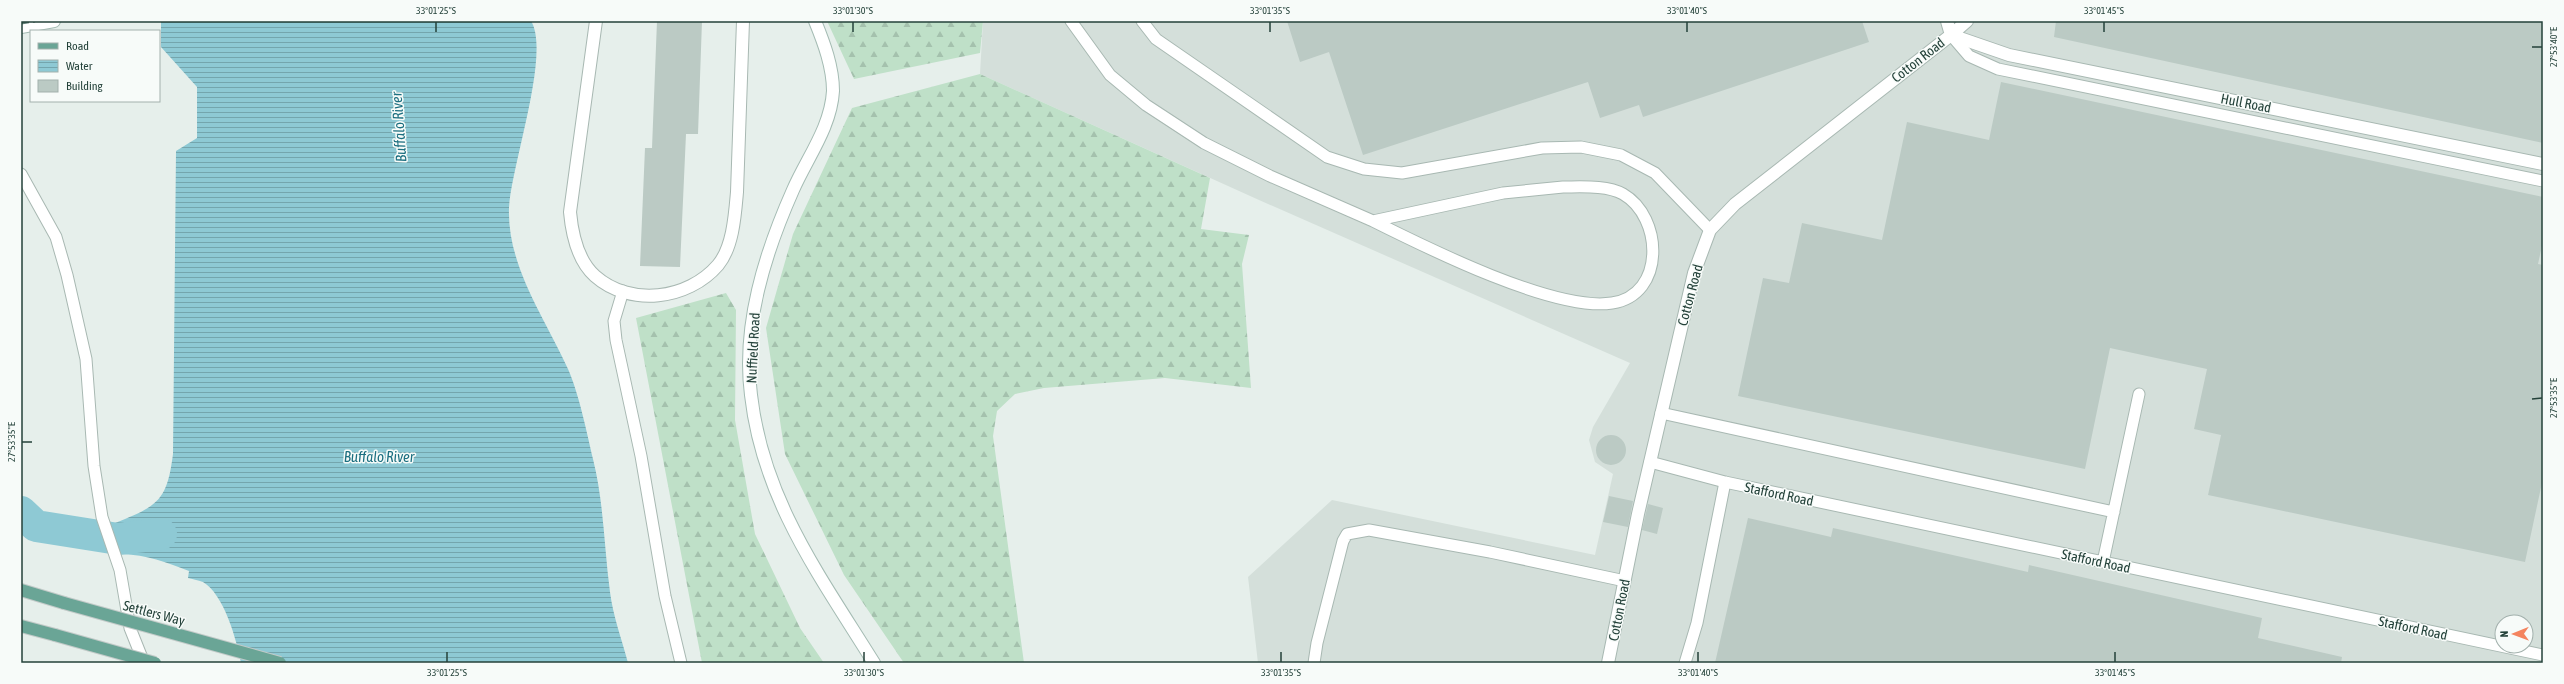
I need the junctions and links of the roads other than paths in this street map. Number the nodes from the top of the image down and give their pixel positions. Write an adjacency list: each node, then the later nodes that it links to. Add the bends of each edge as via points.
1 (54, 21): 9 (street)
2 (596, 21): 16 (street, via 570,212 572,233 585,263 594,276)
3 (743, 21): 16 (street, via 735,214 725,252 718,265 694,285 675,293 642,296)
4 (814, 21): 31 (street, Nuffield Road, via 832,76 831,107 824,128 793,188 766,259 751,332 751,394 763,456 776,496 797,539)
5 (1071, 21): 14 (lane, via 1110,75 1146,105 1204,143 1270,176)
6 (1142, 21): 15 (lane, via 1156,39 1327,157 1364,169 1402,173 1542,148 1581,147 1621,155 1655,173)
7 (1947, 21): 10 (street)
8 (1967, 21): 10 (street, Cotton Road)
9 (21, 27)
10 (1950, 35): 11 (street, Hull Road, via 2009,55); 13 (lane, via 1969,56 1998,69); 15 (street, Cotton Road, via 1735,204)
11 (2543, 164)
12 (21, 174): 27 (lane, via 56,237 67,275 86,359 94,466 102,517 120,570 130,628)
13 (2543, 181)
14 (1373, 221): 14 (lane, via 1503,193 1563,187 1596,188 1623,194 1641,210 1654,250 1653,264 1643,284 1630,297 1614,303 1594,304 1531,290 1427,248)
15 (1710, 230): 18 (street, Cotton Road, via 1694,274)
16 (623, 291): 30 (lane, via 614,321 616,340 641,456 665,596)
17 (2138, 394): 21 (lane)
18 (1661, 413): 19 (street, Cotton Road); 21 (lane)
19 (1650, 462): 20 (lane, Stafford Road); 23 (street, Cotton Road)
20 (1725, 482): 22 (lane, Stafford Road); 34 (lane, via 1697,623)
21 (2114, 512): 22 (lane)
22 (2103, 562): 26 (lane, Stafford Road)
23 (1625, 581): 32 (lane, via 1490,552 1369,530 1347,534 1337,560); 33 (street, Cotton Road)
24 (21, 590): 29 (main road, Settlers Way, bridge)
25 (21, 626): 28 (main road, bridge)
26 (2543, 655)
27 (144, 663)
28 (155, 663)
29 (280, 663)
30 (681, 663)
31 (874, 663)
32 (1314, 663)
33 (1608, 663)
34 (1685, 663)

